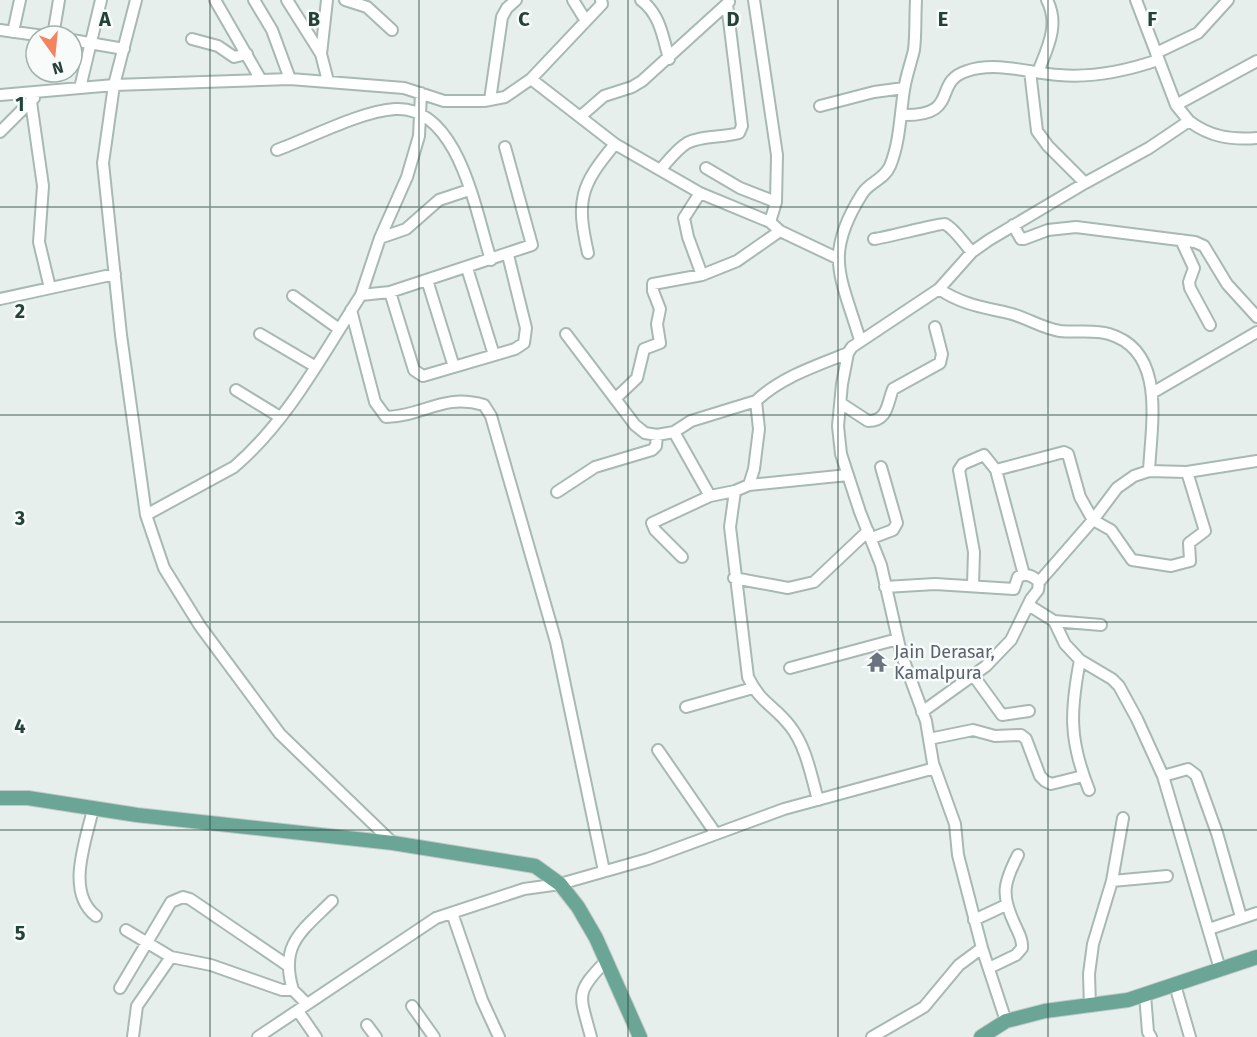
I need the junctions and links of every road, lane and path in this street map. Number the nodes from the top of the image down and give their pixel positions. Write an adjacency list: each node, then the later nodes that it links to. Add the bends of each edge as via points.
1 (20, 0): 24 (street)
2 (59, 0): 21 (street)
3 (101, 0): 28 (street)
4 (136, 0): 29 (street)
5 (215, 0): 30 (street)
6 (254, 0): 36 (street, via 272,30)
7 (288, 0): 31 (street)
8 (327, 0): 31 (street)
9 (345, 0): 23 (street, via 367,8)
10 (516, 0): 46 (street, via 502,17)
11 (573, 0): 20 (street)
12 (641, 0): 33 (street, via 658,20)
13 (754, 0): 64 (street, via 777,155)
14 (916, 0): 42 (street, via 914,49)
15 (1047, 0): 35 (street, via 1052,31)
16 (1136, 0): 32 (street)
17 (1227, 0): 32 (street, via 1198,33)
18 (603, 1): 20 (street)
19 (729, 2): 33 (street); 60 (street, via 742,126 739,133 728,137 686,144)
20 (586, 21): 37 (street)
21 (55, 24)
22 (0, 30): 24 (street)
23 (392, 30)
24 (13, 32): 25 (street)
25 (24, 33)
26 (192, 39): 30 (street, via 218,46 234,57)
27 (84, 42): 28 (street)
28 (91, 43): 29 (street); 41 (street)
29 (124, 49): 40 (street)
30 (247, 54): 38 (street)
31 (321, 54): 39 (street)
32 (1157, 56): 35 (street, via 1120,73 1061,76); 48 (street)
33 (669, 59): 52 (street, via 632,87 604,96)
34 (1257, 61): 48 (street)
35 (1034, 72): 51 (street, via 986,67 968,70 951,82 938,108 921,116); 61 (street, via 1037,131)
36 (290, 79): 38 (street); 39 (street)
37 (531, 79): 46 (street, via 505,97); 52 (street)
38 (261, 80): 40 (street)
39 (328, 81): 44 (street)
40 (114, 86): 41 (street); 77 (street, via 103,163)
41 (80, 88): 43 (street)
42 (904, 88): 49 (street); 51 (street)
43 (41, 91): 45 (street); 47 (street)
44 (421, 93): 46 (street, via 444,101); 50 (street)
45 (0, 95)
46 (490, 100)
47 (30, 102): 54 (street); 80 (street, via 44,186 39,242)
48 (1176, 105): 53 (street)
49 (820, 106)
50 (420, 112): 58 (street, via 393,109 362,117); 62 (street, via 453,146); 68 (street, via 419,136 407,177)
51 (901, 115): 74 (street, via 890,167 881,180 863,190 843,228)
52 (581, 116): 56 (street)
53 (1189, 121): 55 (street, via 1229,140); 61 (street)
54 (0, 132)
55 (1257, 138)
56 (615, 144): 60 (street); 72 (street, via 585,184 581,218)
57 (505, 147): 73 (street, via 532,241 529,248)
58 (277, 150)
59 (706, 168): 64 (street, via 740,188)
60 (660, 170): 63 (street)
61 (1085, 183): 66 (street)
62 (469, 190): 68 (street, via 439,200 406,229); 75 (street)
63 (700, 193): 65 (street); 78 (street, via 684,218)
64 (776, 202): 65 (street)
65 (770, 222): 67 (street)
66 (1013, 225): 70 (street, via 1021,239 1076,226); 71 (street)
67 (780, 231): 74 (street); 78 (street, via 737,261)
68 (380, 238): 83 (street)
69 (874, 239): 71 (street, via 939,223 948,226)
70 (1181, 240): 87 (street, via 1204,246 1227,284); 88 (street, via 1194,268 1190,288)
71 (972, 252): 81 (street)
72 (588, 253)
73 (508, 255): 75 (street); 96 (street, via 526,337 515,349)
74 (837, 258): 94 (street)
75 (491, 260): 76 (street)
76 (467, 268): 79 (street); 96 (street)
77 (115, 274): 80 (street); 117 (street)
78 (702, 275): 101 (street, via 653,284 660,309 660,343 644,349 637,378)
79 (427, 280): 82 (street); 98 (street)
80 (50, 288): 85 (street)
81 (939, 289): 94 (street); 100 (street, via 957,301 1010,313 1049,328 1111,334 1131,344 1145,365)
82 (390, 292): 83 (street); 98 (street, via 414,370 423,376)
83 (361, 294): 86 (street)
84 (293, 296): 90 (street)
85 (0, 299)
86 (351, 310): 90 (street); 151 (street, via 375,402 386,417 465,400 484,405 491,416 556,642)
87 (1257, 317)
88 (1210, 325)
89 (935, 327): 103 (street, via 942,354 940,363 893,389 882,417 868,421)
90 (339, 329): 97 (street)
91 (1257, 332): 100 (street)
92 (260, 334): 97 (street)
93 (566, 334): 101 (street)
94 (860, 340): 95 (street)
95 (848, 353): 102 (street, via 791,377); 103 (street)
96 (494, 355): 98 (street)
97 (316, 367): 104 (street)
98 (454, 367)
99 (236, 390): 104 (street)
100 (1152, 393): 110 (street)
101 (615, 399): 106 (street, via 635,425 645,433)
102 (756, 401): 105 (street, via 708,415); 113 (street, via 759,429)
103 (842, 404): 112 (street, via 838,426)
104 (280, 417): 117 (street, via 234,467)
105 (674, 432): 106 (street); 116 (street)
106 (657, 435): 115 (street, via 652,450 595,467)
107 (1257, 461): 111 (street)
108 (881, 467): 119 (street, via 897,524 893,530)
109 (996, 470): 118 (street, via 1068,454 1080,496); 121 (street); 124 (street, via 984,455 958,470 974,552)
110 (1149, 471): 111 (street); 118 (street, via 1117,488)
111 (1187, 472): 118 (street, via 1205,531 1188,543 1190,561 1186,564 1171,566 1132,560 1111,530)
112 (848, 475): 113 (street); 119 (street)
113 (749, 485): 114 (street)
114 (735, 491): 116 (street); 122 (street, via 730,527)
115 (557, 492)
116 (710, 496): 120 (street, via 652,523)
117 (146, 515): 149 (street, via 164,568 200,626 280,734)
118 (1094, 520): 123 (street)
119 (870, 534): 122 (street, via 814,582 788,588); 125 (street)
120 (682, 556)
121 (1024, 575): 123 (street); 126 (street, via 1018,577)
122 (734, 578): 134 (street, via 748,677)
123 (1039, 582): 127 (street)
124 (973, 585): 125 (street); 126 (street)
125 (885, 587): 130 (street)
126 (1014, 589): 127 (street, via 1018,597)
127 (1030, 603): 128 (street); 133 (street, via 1011,640)
128 (1054, 621): 129 (street); 131 (street, via 1065,644)
129 (1101, 626)
130 (898, 639): 132 (street); 137 (street)
131 (1080, 660): 141 (street, via 1071,716); 142 (street, via 1119,686)
132 (790, 668)
133 (973, 675): 136 (street, via 1002,715); 137 (street)
134 (753, 688): 135 (street); 145 (street, via 796,735)
135 (686, 707)
136 (1029, 711)
137 (922, 712): 138 (street)
138 (929, 739): 140 (street); 141 (street, via 973,730 994,736 1021,735 1045,782)
139 (658, 750): 148 (street)
140 (935, 768): 145 (street); 161 (street, via 955,824 958,855)
141 (1083, 776): 143 (street)
142 (1162, 776): 160 (street, via 1188,769 1196,775); 162 (street)
143 (1089, 790)
144 (0, 798): 146 (main road)
145 (818, 800): 148 (street)
146 (93, 808): 149 (main road); 159 (street, via 80,882 84,902)
147 (1124, 818): 153 (street)
148 (716, 834): 151 (street)
149 (393, 843): 154 (main road, via 535,866)
150 (1018, 855): 156 (street, via 1005,882)
151 (604, 871): 154 (street)
152 (1167, 876): 153 (street)
153 (1112, 881): 177 (street, via 1093,944)
154 (560, 884): 157 (street, via 524,889); 168 (main road, via 578,907)
155 (332, 901): 169 (street, via 296,937)
156 (1006, 906): 161 (street); 170 (street, via 1022,948)
157 (452, 913): 178 (street, via 436,918); 187 (street)
158 (1257, 913): 160 (street)
159 (96, 916)
160 (1241, 917): 162 (street)
161 (974, 920): 165 (street)
162 (1209, 929): 171 (street)
163 (126, 930): 164 (street)
164 (147, 943): 166 (street); 169 (street, via 171,902 190,898); 173 (street)
165 (982, 948): 170 (street); 190 (street, via 959,965 924,1007)
166 (171, 957): 174 (street); 182 (street, via 137,1006)
167 (1257, 957): 171 (main road)
168 (605, 962): 188 (street, via 585,983 583,992); 189 (main road)
169 (287, 964): 174 (street)
170 (989, 968): 179 (street)
171 (1220, 969): 172 (main road)
172 (1175, 985): 175 (main road); 192 (street)
173 (120, 988)
174 (293, 990): 178 (street)
175 (1145, 995): 177 (main road); 181 (street)
176 (412, 1006): 186 (street)
177 (1090, 1006): 179 (main road, via 1044,1011)
178 (303, 1008): 183 (street); 184 (street)
179 (1006, 1021): 191 (main road)
180 (367, 1025): 185 (street)
181 (1148, 1035)
182 (133, 1037)
183 (258, 1037)
184 (316, 1037)
185 (376, 1037)
186 (434, 1037)
187 (499, 1037)
188 (591, 1037)
189 (640, 1037)
190 (872, 1037)
191 (981, 1037)
192 (1190, 1037)

